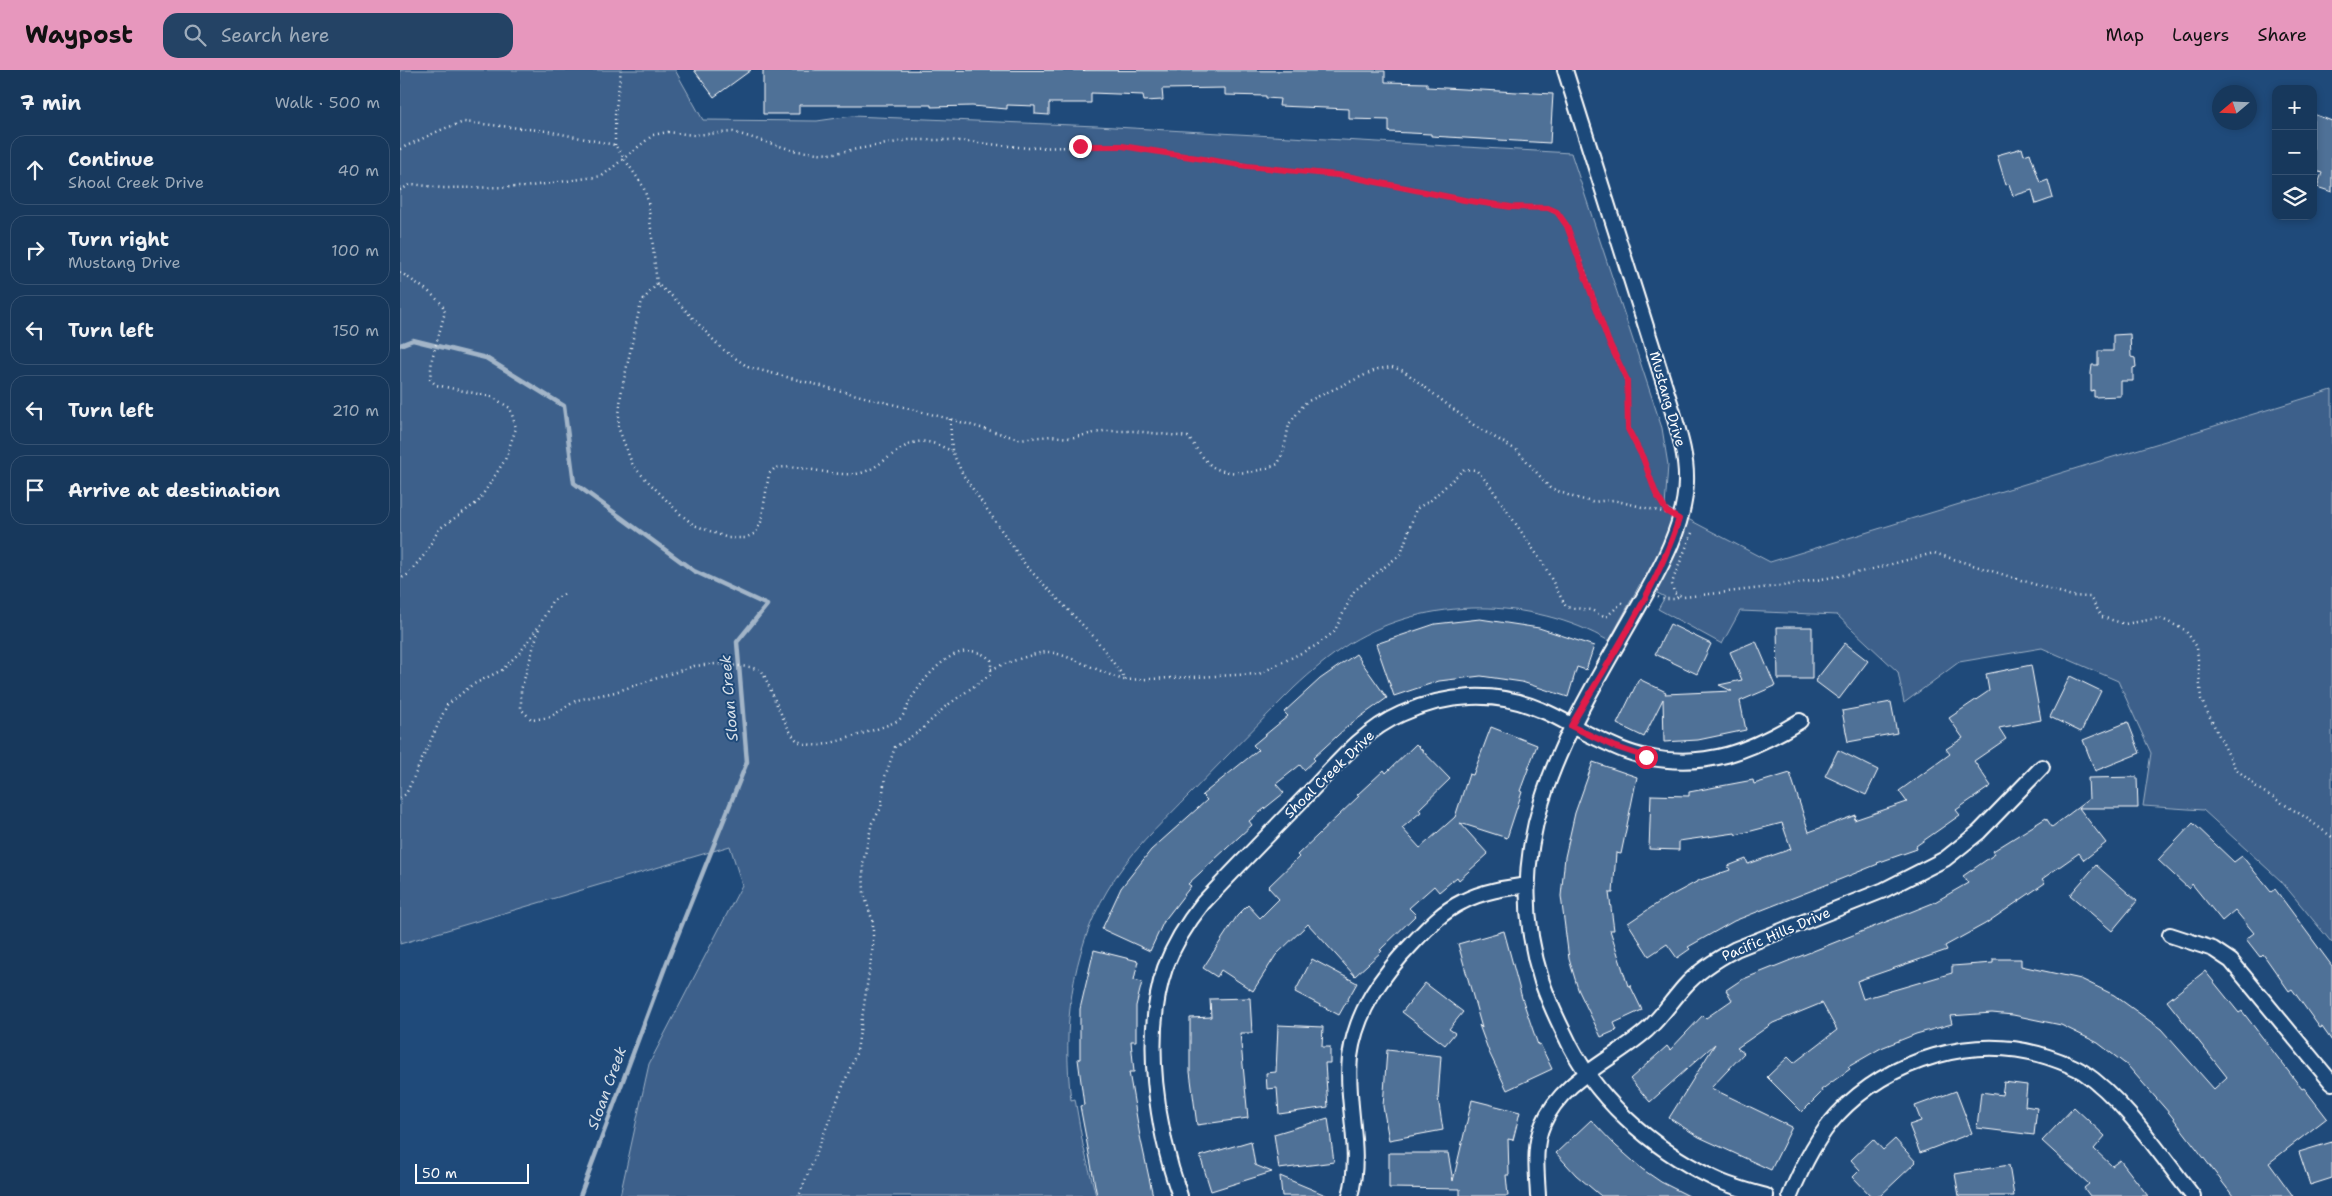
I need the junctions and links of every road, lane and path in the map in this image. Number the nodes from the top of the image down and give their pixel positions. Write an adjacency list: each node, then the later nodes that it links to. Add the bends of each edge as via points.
1 (621, 70): 3 (path)
2 (1565, 70): 11 (street, Mustang Drive, via 1681,439 1686,482 1684,502)
3 (615, 145): 4 (path, via 547,131 464,122); 5 (path)
4 (400, 149)
5 (624, 159): 6 (path, via 602,176 524,187 442,188 412,184); 8 (path, via 643,186 648,201); 11 (path, via 653,135 668,132 694,135 733,132 796,151 829,154 909,140 949,140 1028,148 1122,146 1247,166 1347,176 1492,204 1548,208 1557,212 1567,226 1608,340 1627,380 1628,429 1656,494)
6 (400, 190)
7 (400, 272): 12 (path, via 428,290 442,304 445,312 430,379 436,385 492,397 510,408 516,428 505,460 478,502 439,530 425,554)
8 (657, 284): 9 (path, via 721,348 748,366); 10 (path, via 642,301 638,315 621,394 618,427 633,466 679,514 694,525 728,538 746,538 756,533 761,522 769,474 775,468 789,466 856,474 871,470 912,443 926,441)
9 (950, 418): 10 (path); 11 (path, via 1020,439 1070,438 1104,431 1188,437 1212,466 1226,471 1263,470 1278,464 1289,424 1306,402 1378,369 1392,367 1404,371 1475,426 1518,451 1550,488 1592,502 1613,500)
10 (952, 451): 19 (path, via 962,475 1026,567 1095,638)
11 (1673, 516): 13 (street, Mustang Drive, via 1667,553); 15 (path, via 1694,526 1672,584)
12 (400, 579)
13 (1647, 592): 15 (path, via 1662,600); 21 (street, Mustang Drive)
14 (564, 594): 17 (path, via 552,601)
15 (1678, 596): 24 (path, via 1797,583 1861,572 1934,553 2072,596 2090,597 2102,617 2125,624 2160,618 2185,630 2197,647 2201,698 2235,768 2260,789)
16 (1628, 597): 19 (path, via 1606,617 1591,610 1566,607 1544,566 1488,482 1476,470 1464,469 1438,494 1416,509 1401,554 1354,591 1334,632 1317,645 1259,674)
17 (540, 624): 18 (path, via 521,690 521,710 532,720 550,717 577,700 615,692 694,666 750,667 762,671 790,733 800,743 820,746 900,719 929,673 953,656 969,650 982,652 991,660); 23 (path, via 521,651 502,670 472,685 447,705 406,794)
18 (991, 669): 19 (path, via 1046,652 1060,654); 29 (path, via 991,674 895,748 863,864 864,894 873,922 873,946 857,1051)
19 (1126, 680)
20 (1800, 721): 21 (street, Shoal Creek Drive, via 1745,750 1705,760 1663,760 1628,752)
21 (1571, 726): 25 (street, Mustang Drive, via 1545,788 1535,825); 30 (street, Shoal Creek Drive, via 1521,702 1492,698 1452,698 1400,714 1345,755 1203,903 1188,922 1165,969 1155,1017 1159,1111)
22 (2042, 767): 27 (street, Pacific Hills Drive, via 1961,849 1907,880 1716,959 1684,987 1646,1031)
23 (400, 798)
24 (2332, 837)
25 (1528, 885): 27 (street, Mustang Drive, via 1531,929 1542,982 1573,1054); 31 (street, via 1477,895 1446,911 1394,962 1370,998 1355,1035 1350,1058 1354,1172)
26 (2170, 935): 28 (street, via 2213,949 2231,961)
27 (1586, 1073): 32 (street, Pacific Hills Drive, via 1567,1090 1543,1124 1536,1157); 33 (street, Mustang Drive, via 1619,1110 1664,1150 1715,1179)
28 (2332, 1083)
29 (799, 1196)
30 (1180, 1196)
31 (1350, 1196)
32 (1538, 1196)
33 (1766, 1196)
34 (1790, 1196): 35 (street, via 1808,1156 1824,1132 1850,1101 1869,1087 1889,1074 1929,1057 1998,1048 2039,1054 2080,1070 2096,1081)
35 (2193, 1196)

